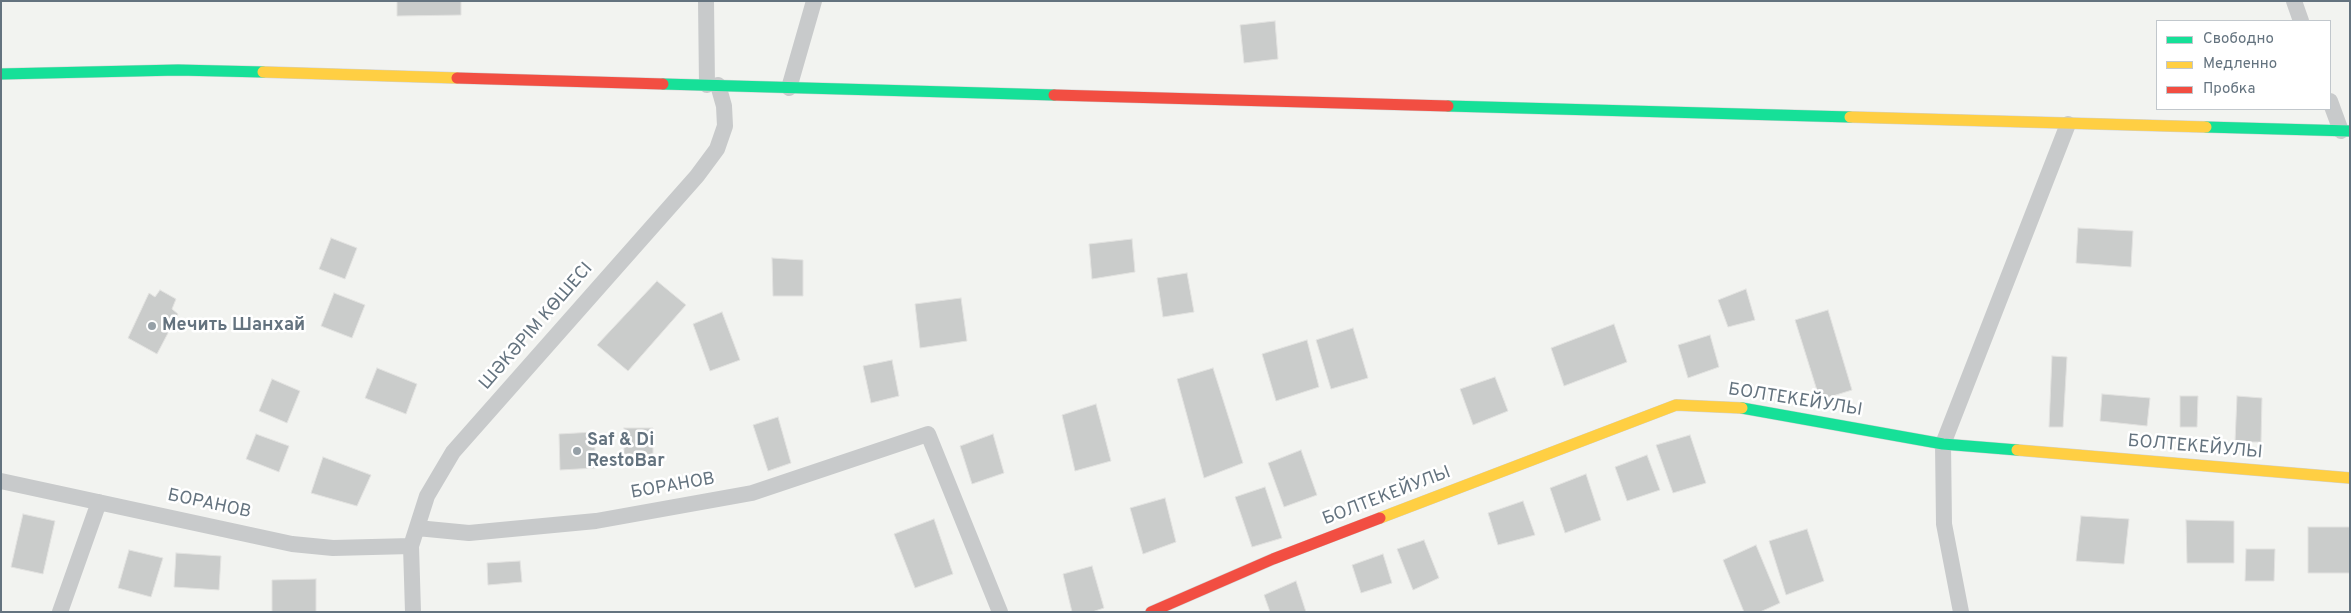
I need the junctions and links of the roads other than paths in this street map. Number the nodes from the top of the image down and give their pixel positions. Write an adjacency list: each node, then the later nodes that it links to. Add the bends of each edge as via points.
1 (706, 1): 6 (street, ШӘКӘРІМ КӨШЕСІ)
2 (814, 1): 7 (street)
3 (2294, 1): 4 (street)
4 (2301, 20)
5 (1, 74): 6 (main road, via 178,70)
6 (713, 85): 7 (main road); 15 (street, ШӘКӘРІМ КӨШЕСІ, via 724,106 725,126 717,149 697,176 453,452 427,496)
7 (789, 88): 9 (main road)
8 (2331, 103): 10 (street)
9 (2068, 124): 10 (main road); 11 (street)
10 (2345, 131)
11 (1943, 444): 12 (main road, БОЛТЕКЕЙУЛЫ); 20 (main road, БОЛТЕКЕЙУЛЫ, via 1752,409 1676,405 1273,559); 21 (street, via 1944,524)
12 (2350, 478)
13 (1, 481): 14 (street, БОРАНОВ)
14 (99, 502): 16 (street, БОРАНОВ, via 292,544 333,548); 17 (street)
15 (417, 528): 16 (street, ШӘКӘРІМ КӨШЕСІ); 19 (street, БОРАНОВ, via 469,533 596,521 752,493 928,434)
16 (411, 546): 18 (street, ШӘКӘРІМ КӨШЕСІ)
17 (60, 612)
18 (412, 612)
19 (1000, 612)
20 (1151, 612)
21 (1961, 612)

